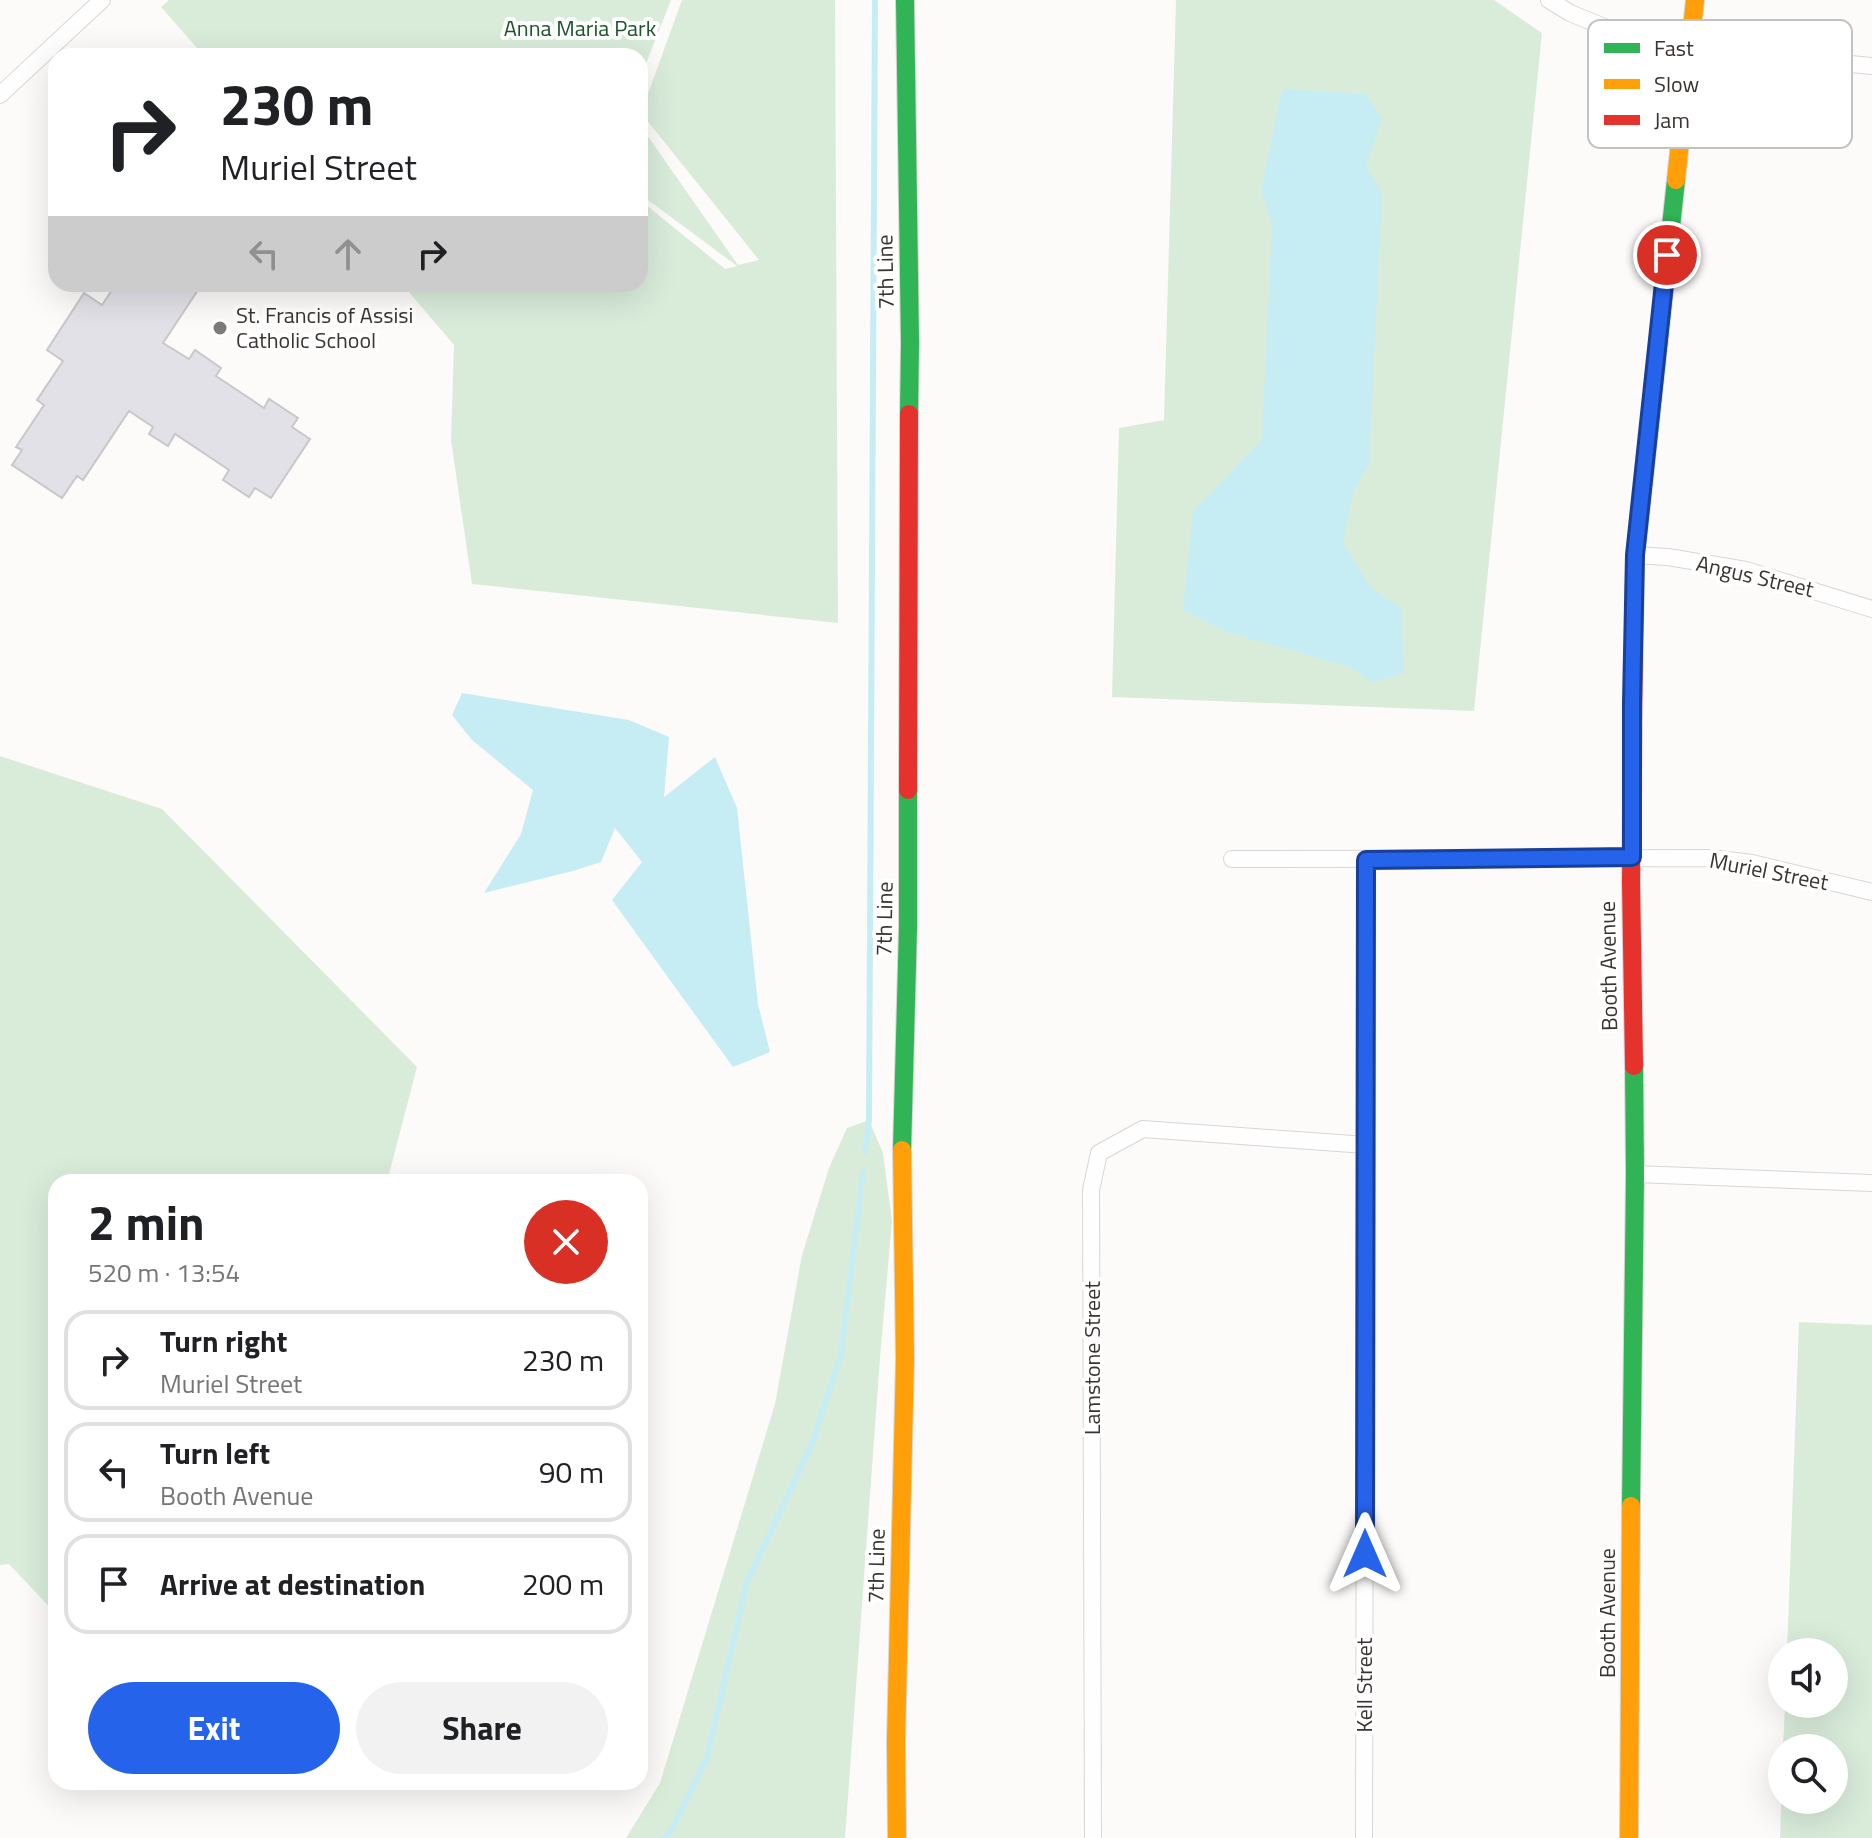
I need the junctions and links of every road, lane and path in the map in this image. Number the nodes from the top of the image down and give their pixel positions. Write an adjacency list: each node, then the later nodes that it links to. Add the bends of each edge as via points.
1 (102, 0): 7 (street)
2 (905, 0): 22 (street, 7th Line, via 908,927)
3 (1549, 0): 5 (street)
4 (1695, 0): 6 (street, Booth Avenue)
5 (1588, 20)
6 (1693, 20)
7 (50, 48)
8 (48, 50): 11 (street)
9 (1852, 64): 10 (street)
10 (1872, 66)
11 (0, 95)
12 (1679, 148): 13 (street, Booth Avenue)
13 (1635, 555): 14 (street, Angus Street, via 1746,570); 15 (street, Booth Avenue)
14 (1872, 609)
15 (1632, 857): 17 (street, Muriel Street); 18 (street, Muriel Street, via 1752,863); 20 (street, Booth Avenue)
16 (1232, 859): 17 (street, Muriel Street)
17 (1366, 860): 19 (street, Kell Street)
18 (1872, 892)
19 (1366, 1145): 23 (street, Lamstone Street, via 1143,1129 1099,1153 1091,1190); 24 (street, Kell Street)
20 (1635, 1174): 21 (street); 25 (street, Booth Avenue)
21 (1872, 1183)
22 (897, 1838)
23 (1093, 1838)
24 (1364, 1838)
25 (1629, 1838)

